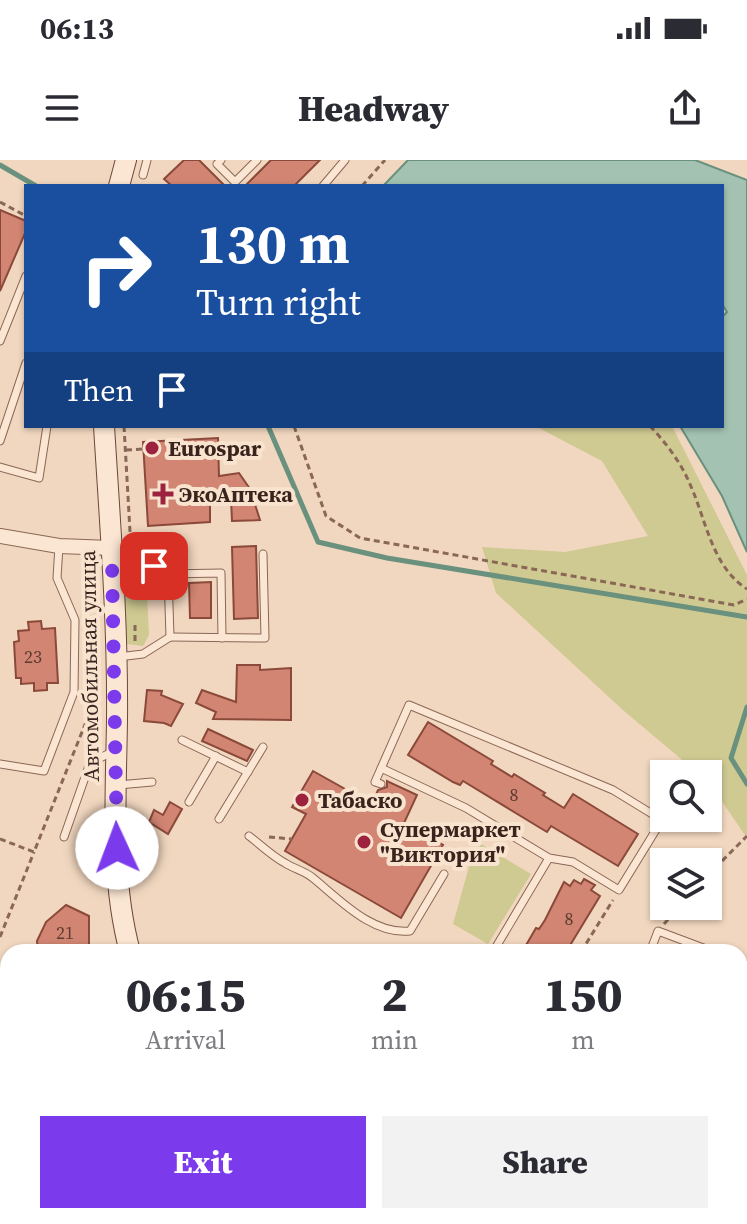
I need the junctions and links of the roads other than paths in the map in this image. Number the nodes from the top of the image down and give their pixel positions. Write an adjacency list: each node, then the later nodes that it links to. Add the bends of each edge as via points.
1 (126, 160): 7 (street)
2 (147, 160): 6 (lane)
3 (221, 160): 4 (lane, via 217,164 235,182)
4 (257, 160)
5 (345, 160): 8 (lane)
6 (143, 175)
7 (120, 184)
8 (325, 184)
9 (24, 281): 10 (lane)
10 (0, 341)
11 (22, 389): 14 (lane)
12 (47, 428): 15 (lane, via 39,478)
13 (104, 428): 19 (street, Автомобильная улица)
14 (0, 441)
15 (0, 467)
16 (0, 536): 17 (street)
17 (59, 546): 19 (street); 28 (lane, via 57,578 75,620 74,692 44,771)
18 (263, 554): 22 (lane, via 265,638)
19 (112, 555): 20 (lane, via 139,559); 23 (street, Автомобильная улица)
20 (168, 574): 21 (lane); 22 (lane, via 221,573)
21 (170, 637): 22 (lane); 23 (lane, via 143,654)
22 (222, 638)
23 (116, 657): 26 (street, Автомобильная улица)
24 (182, 740): 27 (lane)
25 (263, 747): 30 (lane)
26 (116, 750): 33 (street, Автомобильная улица); 37 (lane, via 90,763)
27 (216, 756): 30 (lane); 34 (lane)
28 (0, 764)
29 (381, 768): 32 (lane, via 375,782); 38 (lane, via 466,808); 38 (lane, via 409,705 613,790 662,820 619,890 573,862)
30 (248, 772): 35 (lane)
31 (152, 782): 33 (lane)
32 (381, 784)
33 (115, 785): 40 (street, Автомобильная улица)
34 (189, 802)
35 (219, 819)
36 (249, 836): 39 (lane, via 382,929 398,933 410,931)
37 (64, 837)
38 (549, 858): 41 (lane)
39 (444, 874)
40 (128, 944)
41 (498, 944)
42 (653, 944): 43 (lane, via 658,931)
43 (693, 944)

